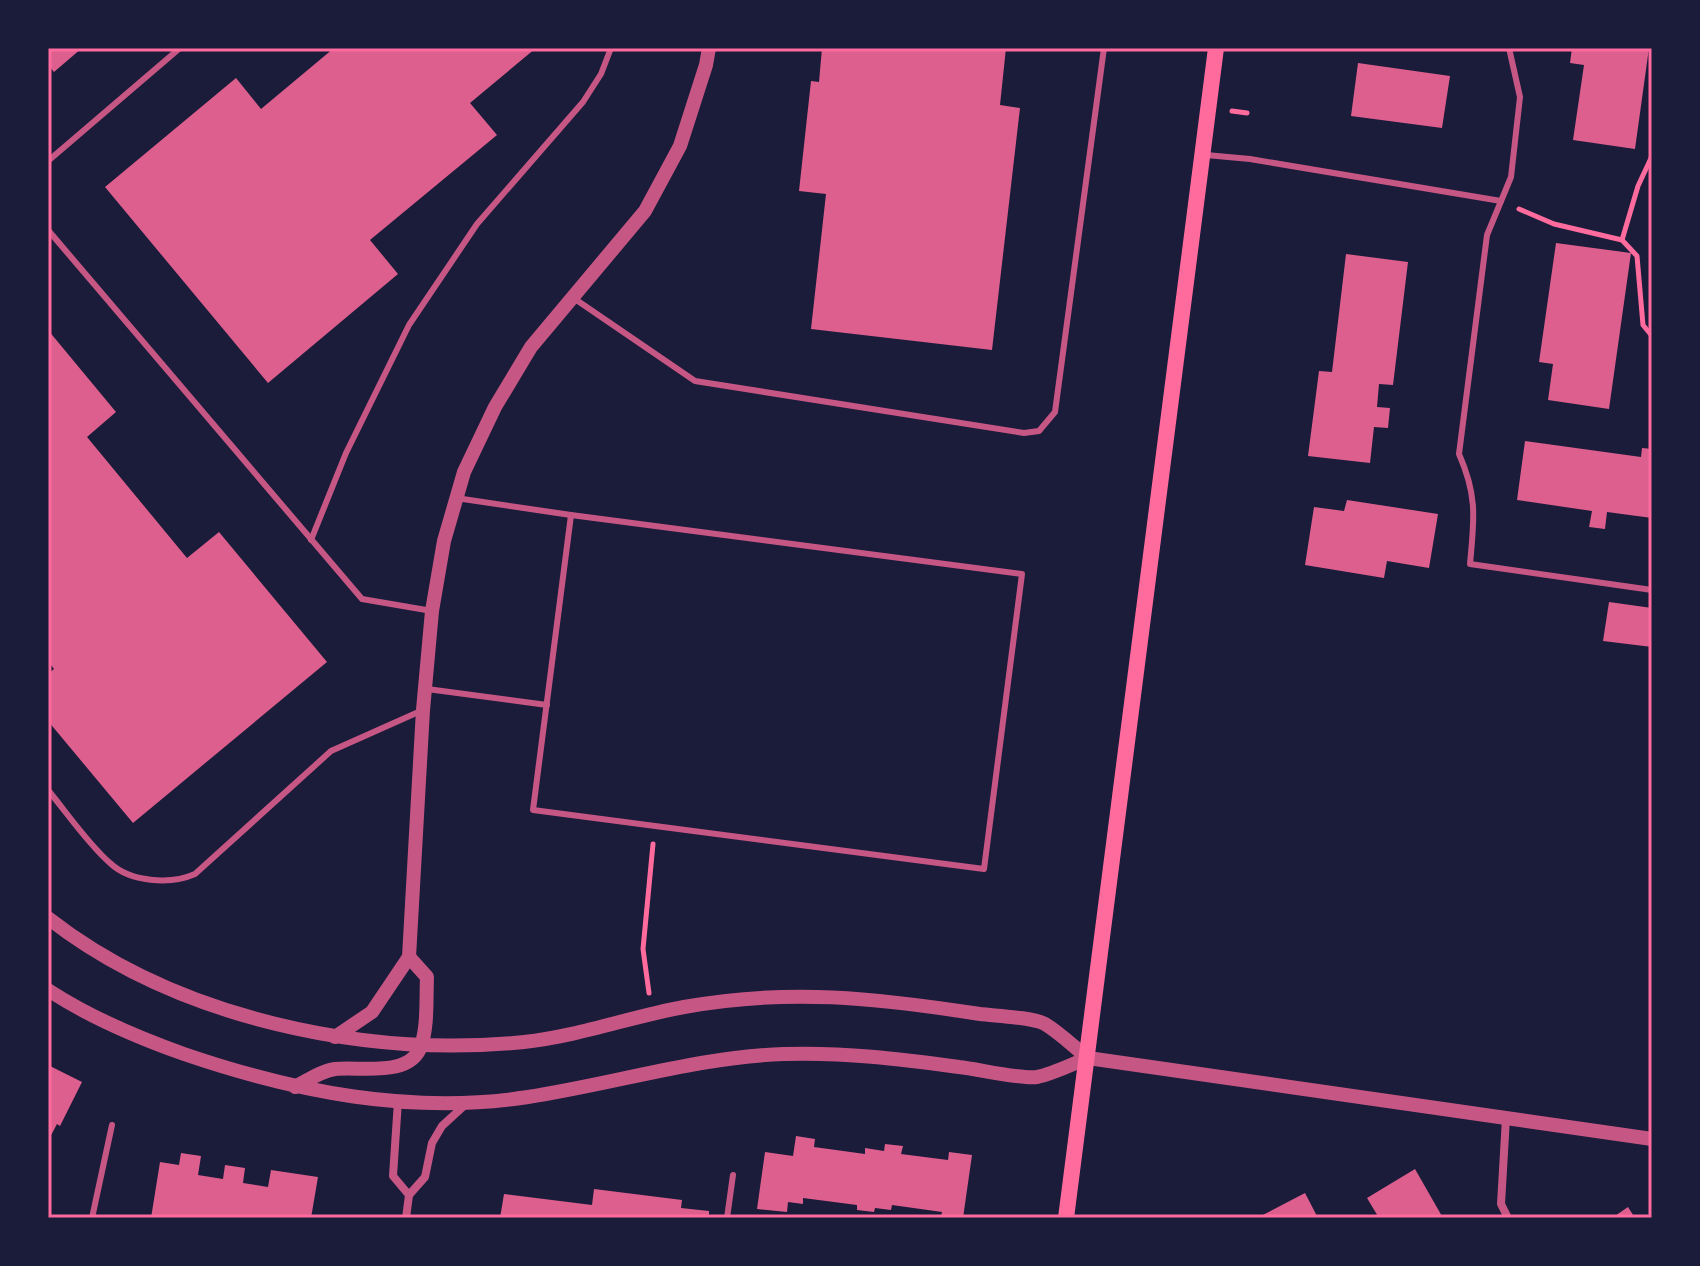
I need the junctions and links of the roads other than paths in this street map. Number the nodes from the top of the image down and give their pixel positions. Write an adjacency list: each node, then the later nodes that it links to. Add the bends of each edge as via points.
1 (180, 48): 8 (lane)
2 (611, 48): 14 (lane, via 583,102 477,224 409,325 346,453)
3 (709, 48): 11 (street, via 680,146 645,211)
4 (1104, 48): 11 (lane, via 1055,412 1039,431 1024,433 695,381)
5 (1216, 48): 7 (main road)
6 (1509, 48): 9 (lane, via 1520,97 1511,177)
7 (1202, 154): 9 (lane); 26 (main road)
8 (48, 161)
9 (1501, 201): 15 (lane, via 1487,235 1459,454 1471,482 1474,510 1470,564)
10 (48, 230): 14 (lane)
11 (572, 297): 12 (street, via 531,347 495,407)
12 (456, 498): 13 (lane); 16 (street)
13 (571, 515): 18 (lane); 18 (lane, via 1022,574 984,869 533,810)
14 (311, 540): 16 (lane, via 362,599)
15 (1652, 590)
16 (432, 611): 17 (street)
17 (425, 689): 18 (lane); 19 (street)
18 (547, 705)
19 (423, 710): 20 (lane, via 331,751 184,879 143,878 111,864); 22 (street)
20 (48, 790)
21 (48, 918): 24 (street, via 161,986 261,1020)
22 (409, 957): 24 (street, via 372,1012); 25 (street, via 427,977)
23 (48, 990): 27 (street, via 143,1040)
24 (335, 1037): 25 (street)
25 (422, 1043): 26 (street, via 526,1042 725,1000 860,997 1043,1023); 27 (street, via 406,1063 368,1071 326,1071)
26 (1088, 1058): 29 (street, via 1036,1077 841,1053 738,1056 530,1097); 30 (street); 38 (main road)
27 (295, 1087): 28 (street)
28 (398, 1101): 29 (street); 34 (street, via 393,1176)
29 (466, 1104): 34 (street, via 442,1126 432,1143 425,1177)
30 (1506, 1118): 32 (street); 39 (street, via 1501,1204)
31 (112, 1125): 35 (lane)
32 (1652, 1139)
33 (733, 1175): 37 (lane)
34 (409, 1195): 36 (street)
35 (92, 1218)
36 (406, 1218)
37 (727, 1218)
38 (1066, 1218)
39 (1508, 1218)

